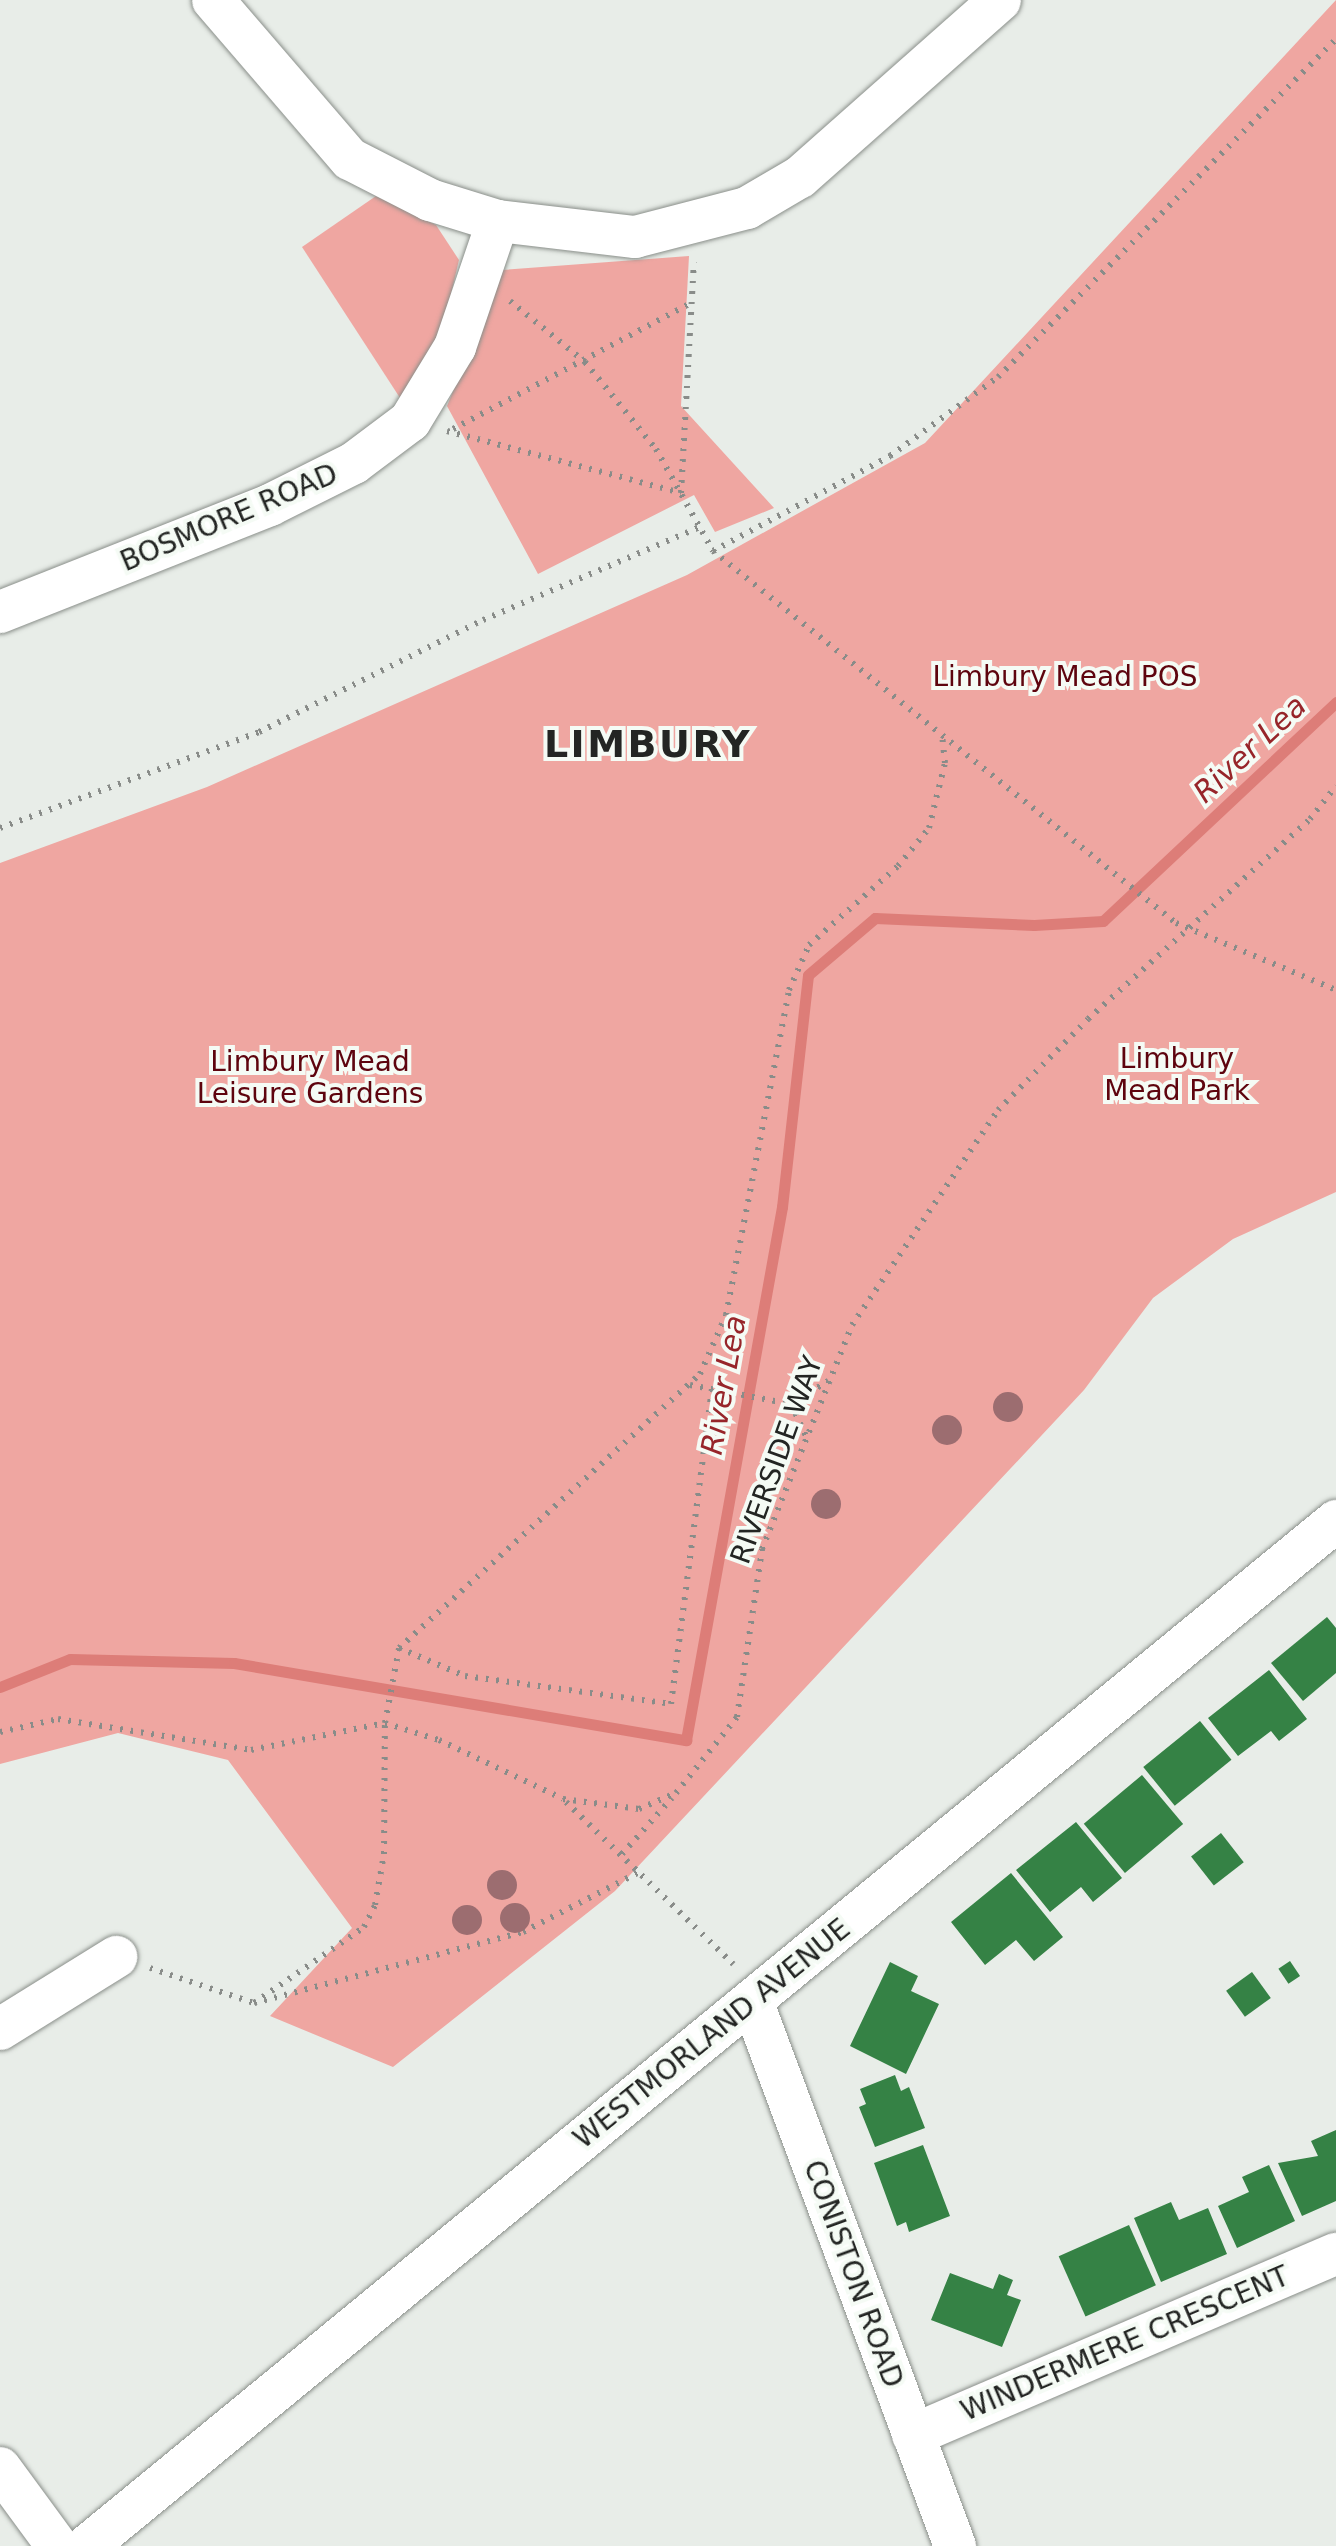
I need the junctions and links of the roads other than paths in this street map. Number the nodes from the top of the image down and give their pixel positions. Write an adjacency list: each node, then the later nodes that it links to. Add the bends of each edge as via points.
1 (213, 0): 3 (street, via 350,160 430,200)
2 (1000, 0): 3 (street, via 800,177 747,208 636,237)
3 (498, 221): 4 (street, BOSMORE ROAD, via 429,426 270,505)
4 (0, 612)
5 (1336, 1521): 7 (street, WESTMORLAND AVENUE)
6 (116, 1957): 8 (street)
7 (756, 1998): 10 (street, CONISTON ROAD); 13 (street, WESTMORLAND AVENUE)
8 (0, 2029)
9 (1336, 2254): 10 (street, WINDERMERE CRESCENT)
10 (913, 2435): 14 (street, CONISTON ROAD)
11 (0, 2468): 12 (street)
12 (57, 2546)
13 (87, 2546)
14 (954, 2546)

